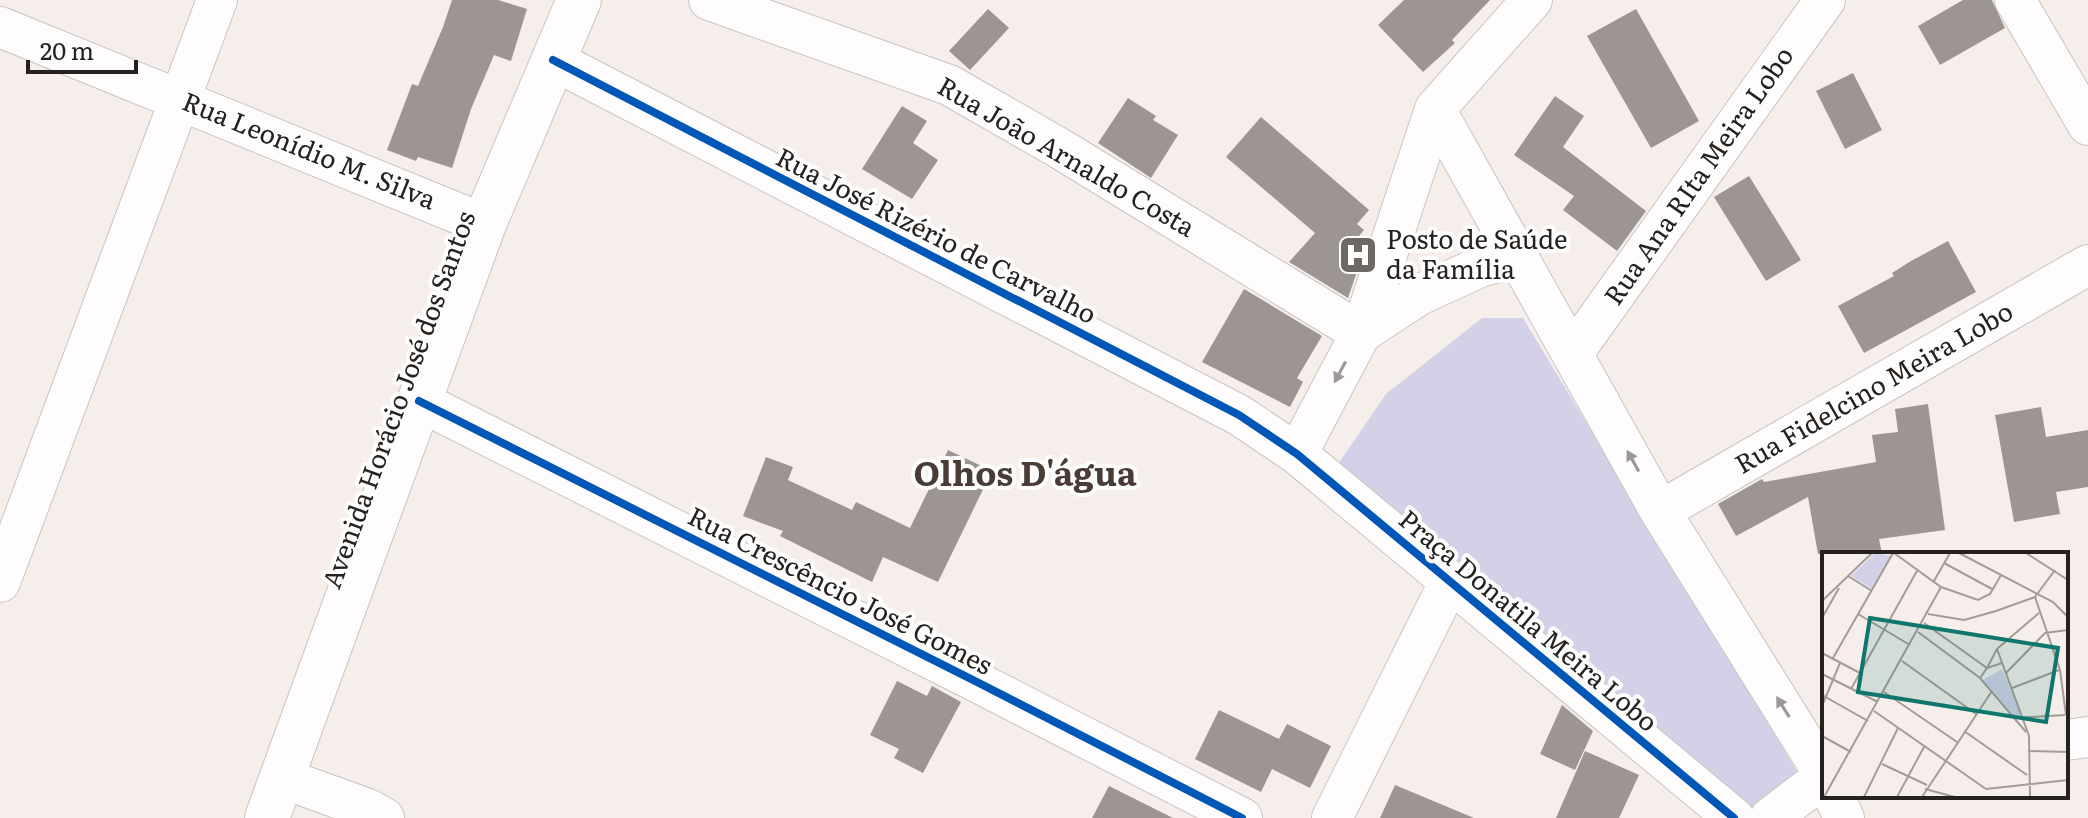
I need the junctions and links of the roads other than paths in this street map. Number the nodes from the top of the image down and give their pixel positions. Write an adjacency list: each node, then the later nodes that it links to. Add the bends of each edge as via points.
1 (217, 0): 9 (street)
2 (579, 0): 8 (street, Avenida Horácio José dos Santos)
3 (709, 0): 15 (street, Rua João Arnaldo Costa, via 949,85)
4 (1532, 0): 10 (street)
5 (1825, 0): 16 (street, Rua Ana RIta Meira Lobo)
6 (2015, 0): 11 (street)
7 (0, 27): 9 (street, Rua Leonídio M. Silva)
8 (553, 60): 12 (street, Avenida Horácio José dos Santos); 18 (street, Rua José Rizério de Carvalho, via 1239,415)
9 (181, 98): 12 (street, Rua Leonídio M. Silva); 21 (street)
10 (1435, 109): 13 (street); 15 (street)
11 (2088, 125)
12 (484, 224): 17 (street, Avenida Horácio José dos Santos)
13 (1516, 257): 15 (street, via 1419,295); 16 (street)
14 (2088, 265): 19 (street, Rua Fidelcino Meira Lobo)
15 (1361, 333): 18 (street, one-way to 18)
16 (1573, 353): 19 (street, one-way to 16)
17 (419, 401): 26 (street, Avenida Horácio José dos Santos); 30 (street, Rua Crescêncio José Gomes)
18 (1297, 454): 20 (street, Praça Donatila Meira Lobo)
19 (1660, 511): 24 (street, one-way to 19)
20 (1450, 581): 31 (street); 32 (street, Praça Donatila Meira Lobo)
21 (0, 582)
22 (2088, 737): 23 (street)
23 (2068, 740)
24 (1822, 772)
25 (1822, 777): 33 (street)
26 (282, 778): 28 (street, Avenida Horácio José dos Santos); 29 (street)
27 (1835, 798): 34 (street)
28 (267, 818)
29 (384, 818)
30 (1242, 818)
31 (1332, 818)
32 (1734, 818)
33 (1770, 818)
34 (1844, 818)

